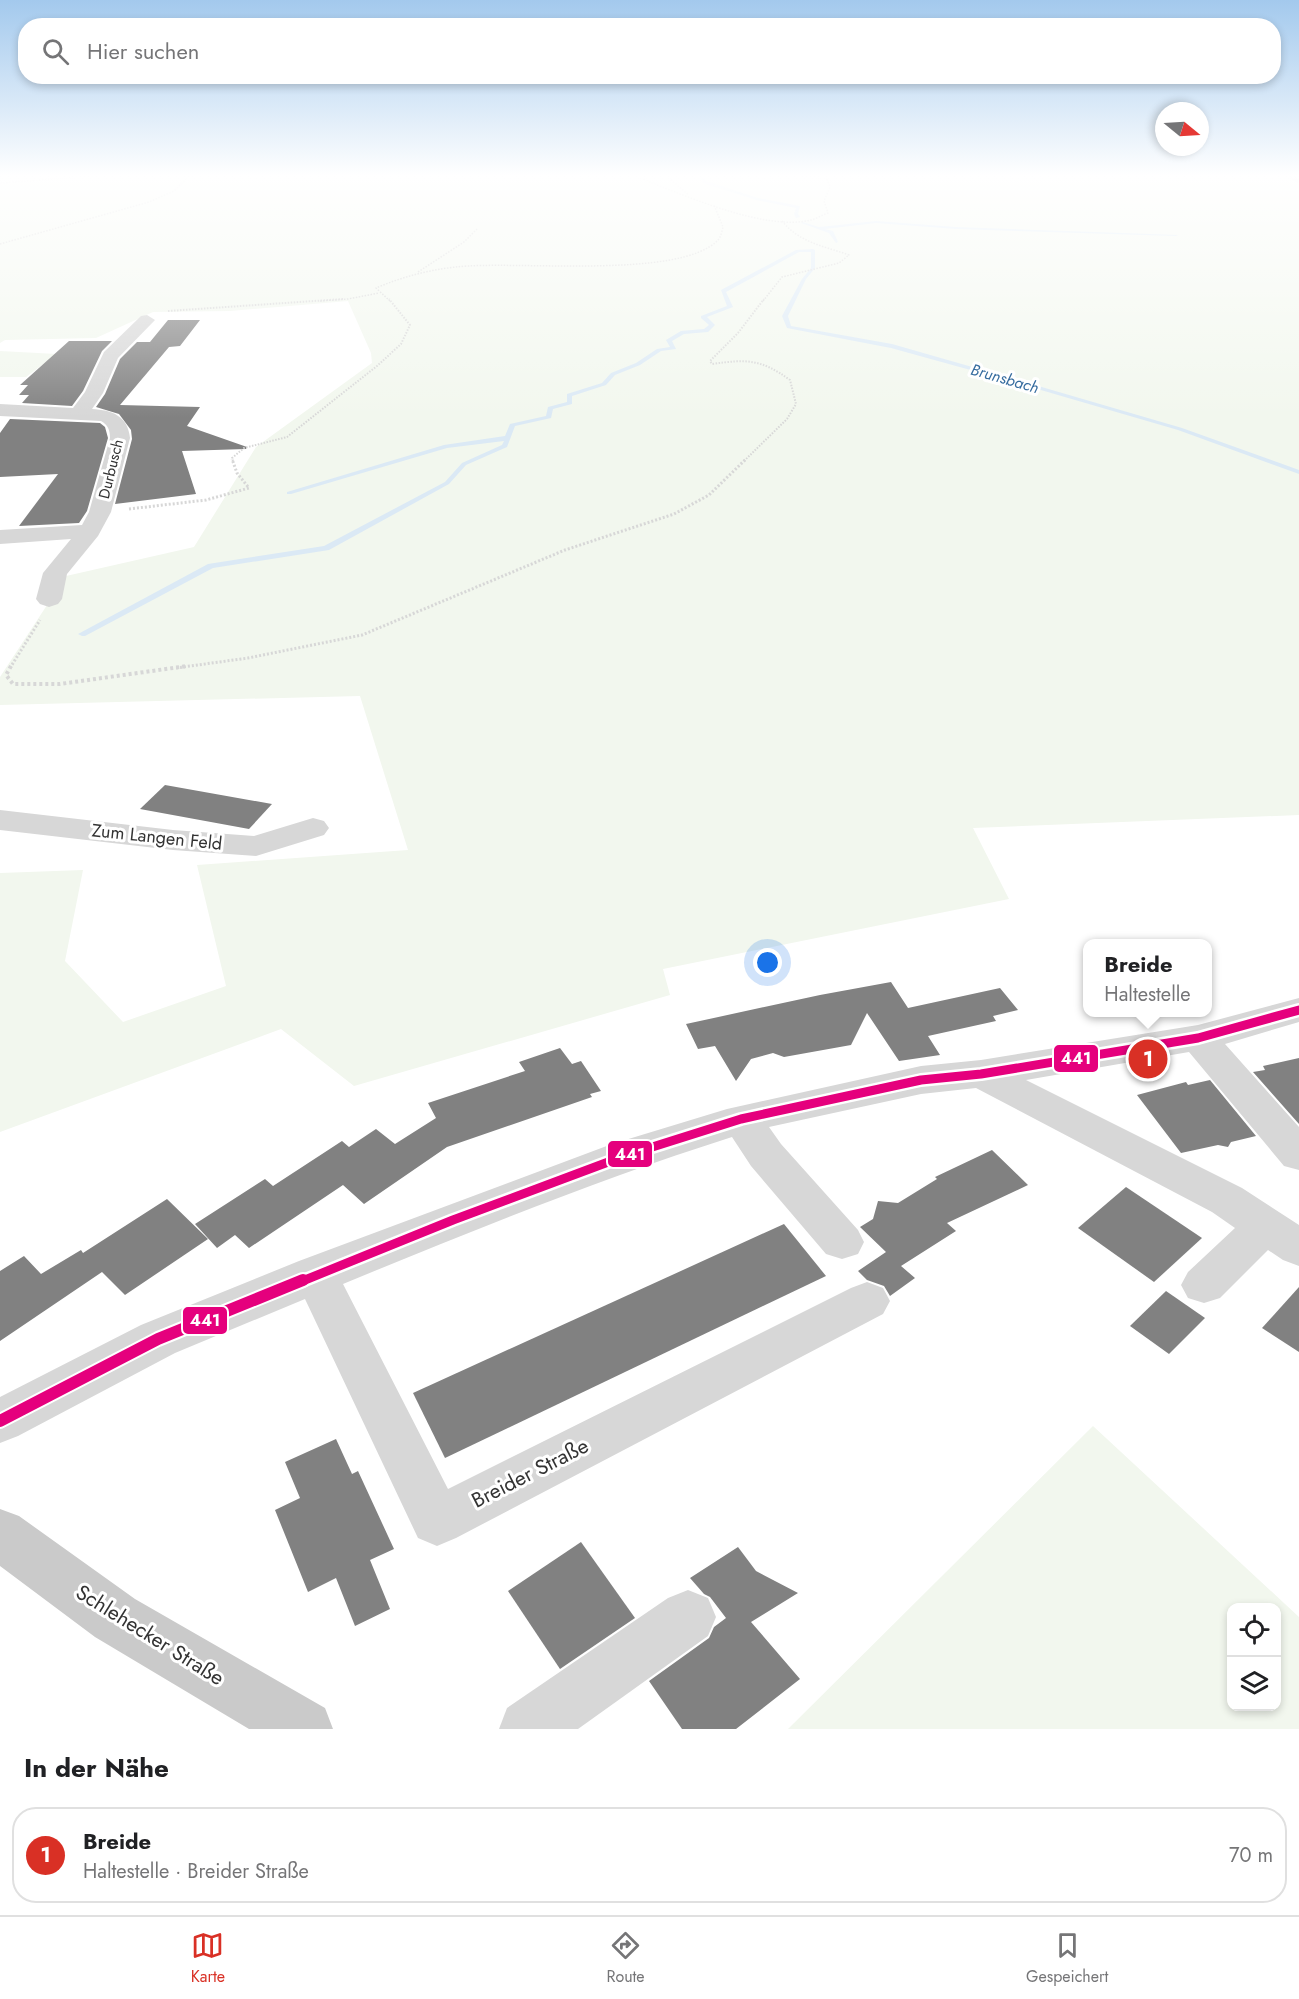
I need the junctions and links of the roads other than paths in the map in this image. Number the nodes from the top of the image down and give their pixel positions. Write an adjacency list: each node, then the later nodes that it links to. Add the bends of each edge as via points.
1 (147, 320): 3 (street, via 110,356 94,393)
2 (0, 410): 3 (street, Durbusch)
3 (79, 413): 4 (street, Durbusch, via 110,417 120,428)
4 (89, 531): 5 (street); 6 (street, via 55,573)
5 (0, 537)
6 (50, 598)
7 (0, 820): 8 (street, Zum Langen Feld, via 255,846)
8 (313, 828)
9 (1299, 1010): 10 (street)
10 (1198, 1038): 11 (street); 13 (street)
11 (981, 1074): 12 (street, via 921,1080); 14 (street, via 1227,1200)
12 (741, 1119): 15 (street, via 766,1155); 16 (street, via 627,1155)
13 (1299, 1155)
14 (1282, 1237): 17 (street)
15 (842, 1242)
16 (315, 1274): 18 (street, Breider Straße, via 437,1521); 19 (street, via 158,1339)
17 (1203, 1285)
18 (867, 1300)
19 (0, 1421)
20 (0, 1534): 22 (main road, Schlehecker Straße, via 116,1618)
21 (688, 1617): 23 (street)
22 (304, 1729)
23 (528, 1729)

